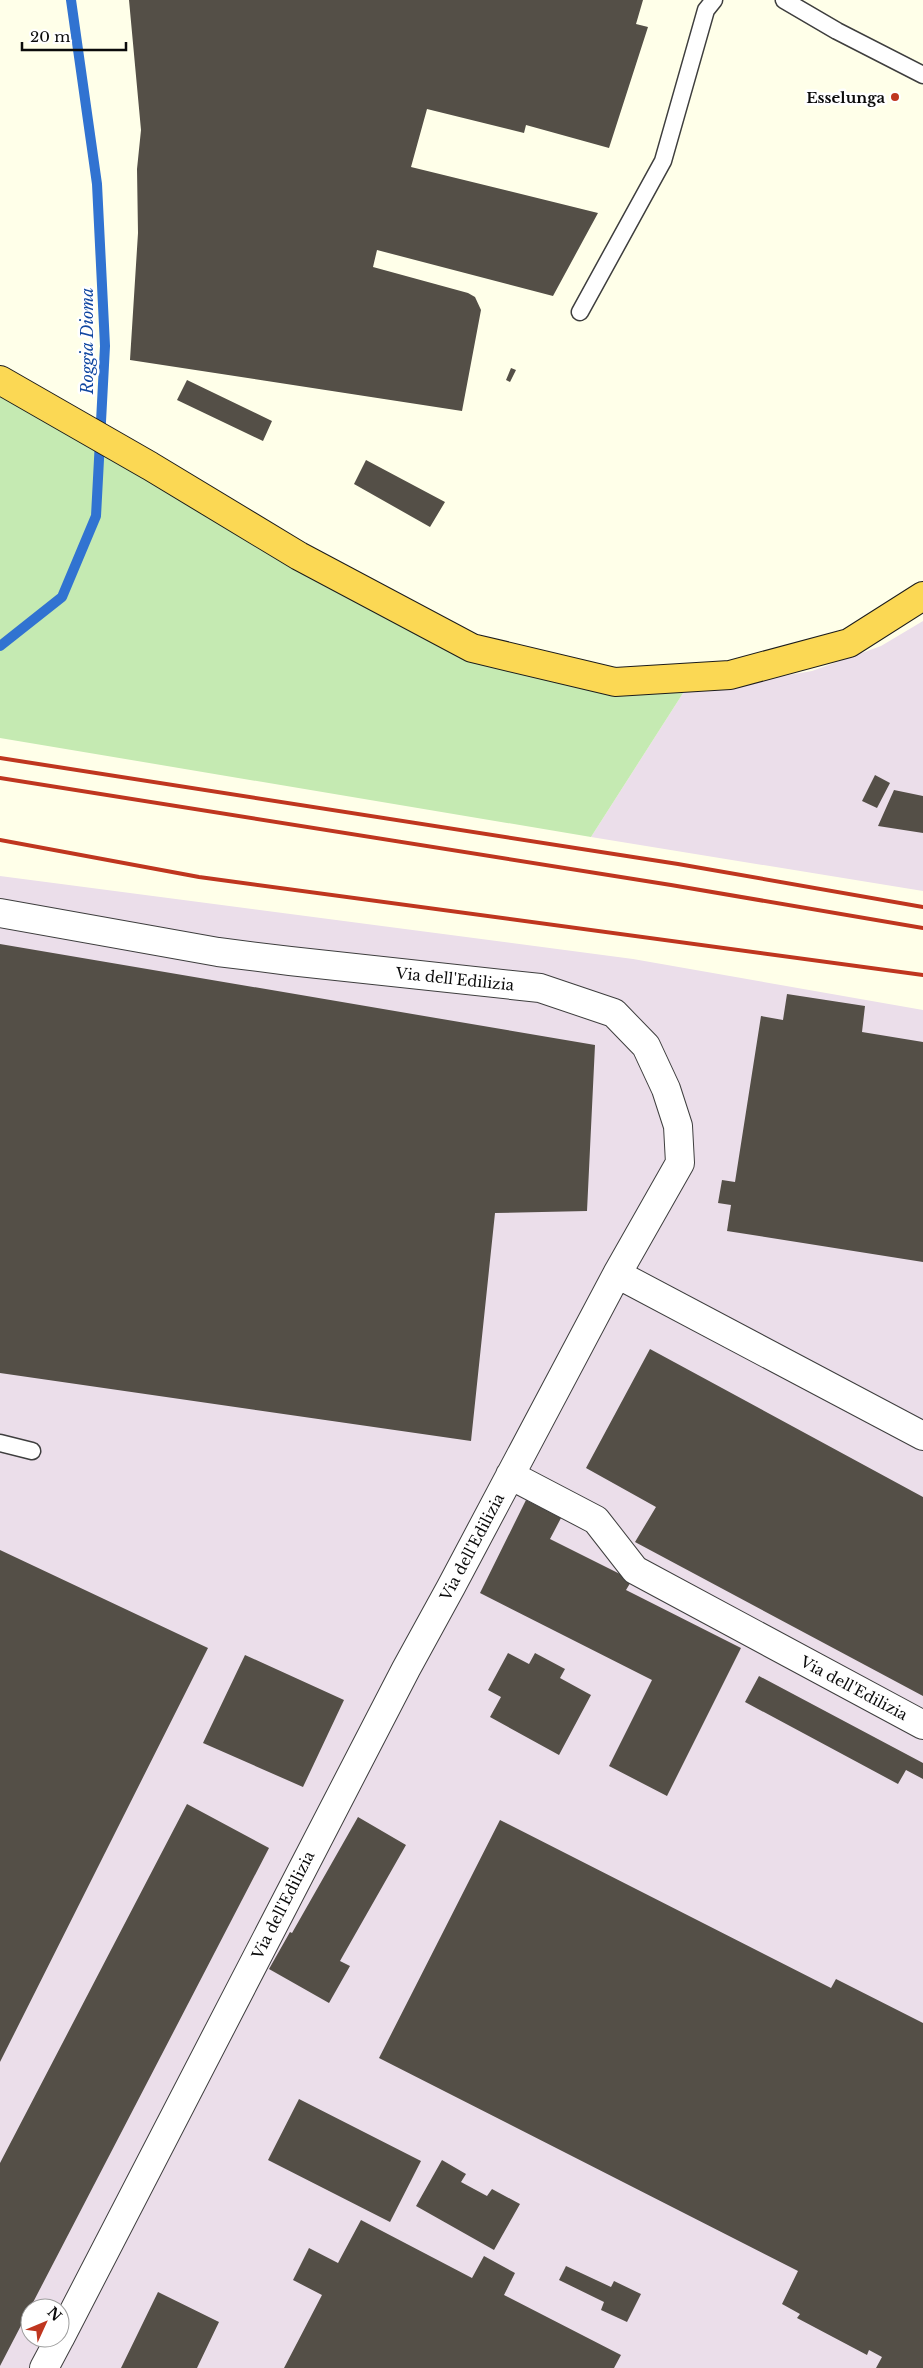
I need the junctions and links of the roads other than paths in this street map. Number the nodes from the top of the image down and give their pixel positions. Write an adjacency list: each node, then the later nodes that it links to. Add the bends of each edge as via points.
1 (714, 0): 4 (lane, via 706,10 663,161)
2 (784, 0): 3 (lane, via 836,31)
3 (923, 75)
4 (580, 312)
5 (3, 384): 6 (highway, via 122,450 299,556 472,648 615,682 730,675 849,643)
6 (923, 596)
7 (0, 913): 8 (street, Via dell'Edilizia, via 290,962 540,988 614,1013 646,1046 666,1090 678,1126 680,1164)
8 (617, 1274): 9 (street); 12 (street, Via dell'Edilizia)
9 (923, 1436)
10 (0, 1443): 11 (lane)
11 (32, 1451)
12 (510, 1475): 13 (street, Via dell'Edilizia, via 596,1520 635,1570); 14 (street, Via dell'Edilizia, via 406,1669)
13 (923, 1725)
14 (70, 2319)
15 (55, 2348): 16 (street, Via dell'Edilizia)
16 (44, 2368)

